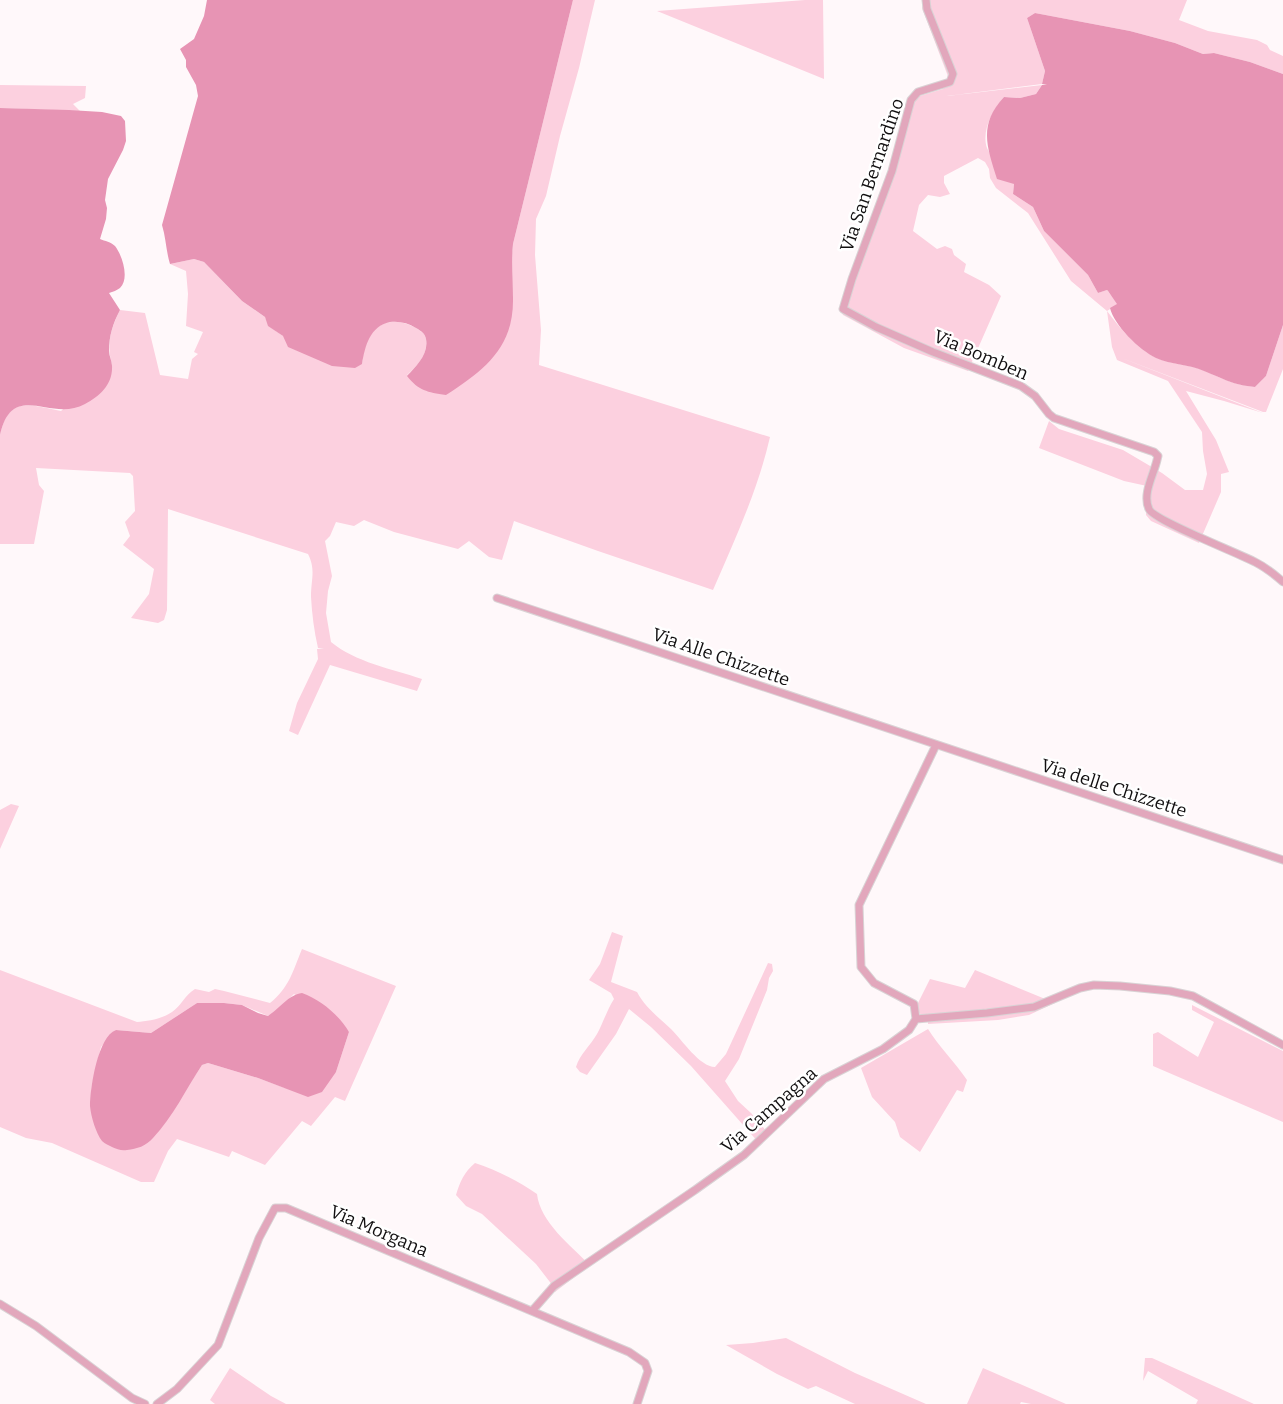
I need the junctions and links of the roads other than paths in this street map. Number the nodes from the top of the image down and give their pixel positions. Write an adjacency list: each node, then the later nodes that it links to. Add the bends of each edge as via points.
1 (926, 0): 2 (street, Via San Bernardino, via 953,74 950,82 918,92 911,100 892,171)
2 (843, 309): 3 (street, Via Bomben, via 933,352 1021,386 1035,396 1054,418 1154,452 1158,458 1148,498 1151,512 1255,562)
3 (1283, 582)
4 (497, 598): 5 (street, Via Alle Chizzette)
5 (936, 745): 6 (street, Via delle Chizzette); 7 (street, via 859,905 860,967 874,983 914,1004)
6 (1283, 860)
7 (916, 1019): 8 (street, via 1034,1007 1080,988 1120,986 1193,996); 10 (street, Via Campagna, via 909,1030 883,1049 824,1079 744,1155 554,1286)
8 (1283, 1045)
9 (0, 1304): 11 (street)
10 (532, 1311): 12 (street, Via Morgana, via 286,1208 275,1208 259,1238 218,1345 177,1389); 13 (street, Via Morgana, via 628,1352 645,1363 648,1371)
11 (145, 1404)
12 (157, 1404)
13 (637, 1404)

